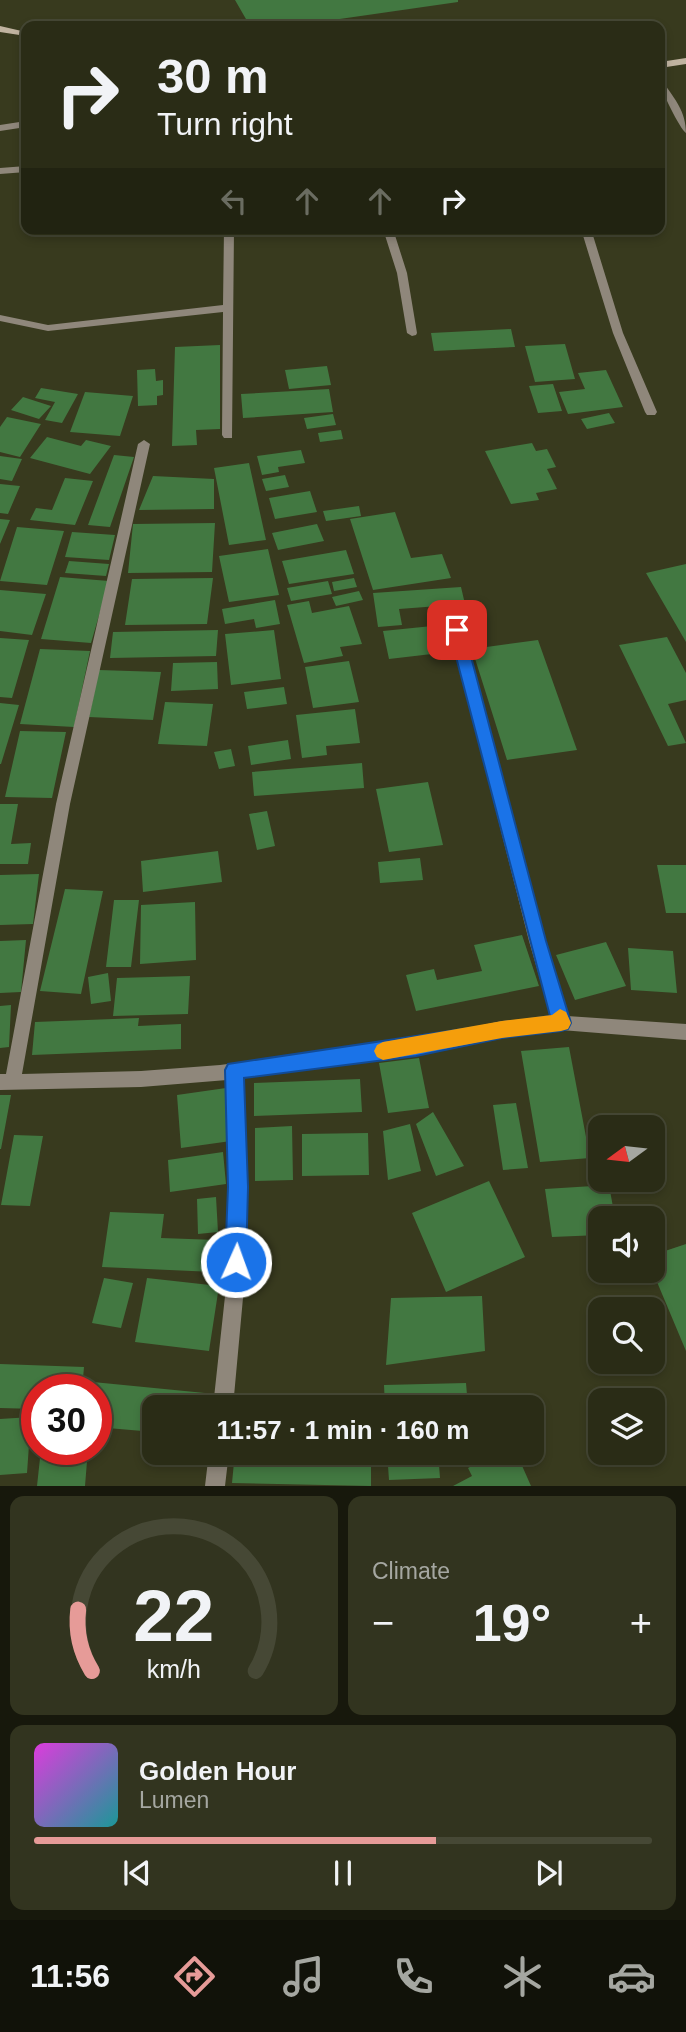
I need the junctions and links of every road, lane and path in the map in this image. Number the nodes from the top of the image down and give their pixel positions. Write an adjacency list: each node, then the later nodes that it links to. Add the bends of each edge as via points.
1 (0, 29): 2 (street)
2 (21, 33)
3 (686, 61): 4 (street)
4 (665, 64)
5 (665, 91): 8 (street)
6 (21, 125): 7 (street)
7 (0, 128)
8 (686, 130)
9 (21, 169): 10 (street)
10 (0, 171)
11 (229, 235): 14 (street)
12 (390, 235): 16 (street)
13 (588, 235): 17 (street, via 618,333)
14 (229, 308): 15 (street, via 48,328); 18 (street, via 225,369)
15 (0, 317)
16 (412, 333)
17 (651, 412)
18 (228, 435)
19 (144, 444): 24 (street)
20 (457, 630): 21 (street)
21 (561, 1023): 22 (street); 23 (street)
22 (686, 1032)
23 (234, 1070): 24 (street, via 141,1080); 25 (street, via 238,1200)
24 (6, 1081)
25 (224, 1395)
26 (217, 1465): 27 (street)
27 (215, 1486)

